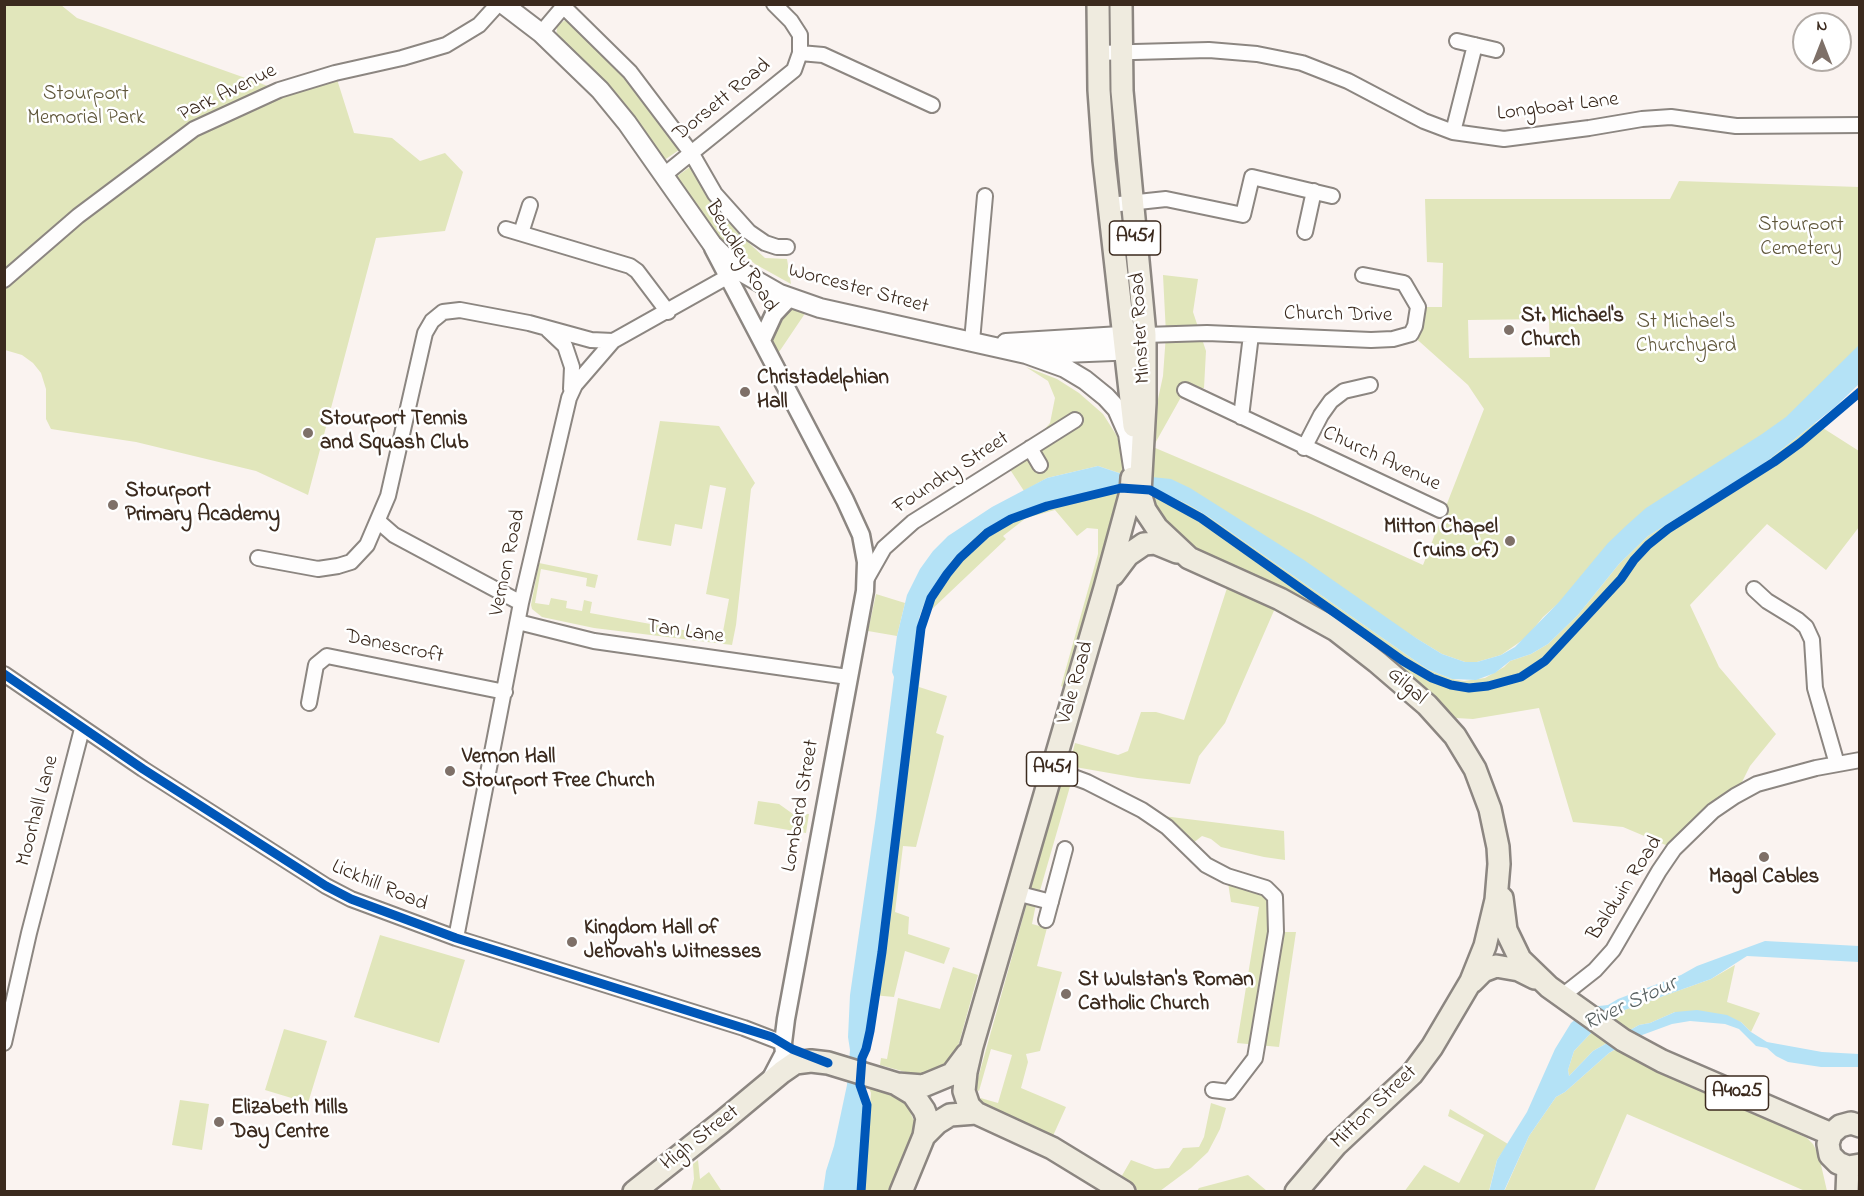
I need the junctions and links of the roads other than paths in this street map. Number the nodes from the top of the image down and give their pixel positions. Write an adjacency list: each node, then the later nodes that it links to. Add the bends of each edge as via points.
1 (498, 4): 32 (street, Park Avenue, via 479,25 446,45 279,90 194,129 78,216)
2 (503, 4): 7 (main road, Bewdley Road)
3 (774, 4): 12 (street, Dorsett Road, via 800,35)
4 (1098, 4): 13 (main road, Minster Road / A451)
5 (1121, 4): 11 (main road, Minster Road / A451)
6 (562, 6): 7 (street); 17 (street, Bewdley Road, via 630,72)
7 (541, 33): 18 (main road, Bewdley Road, via 600,90)
8 (1457, 41): 9 (street)
9 (1475, 45): 10 (street); 16 (street)
10 (1496, 50)
11 (1120, 52): 13 (street, Longboat Lane); 16 (street, Longboat Lane, via 1209,50 1302,63); 22 (main road, Minster Road / A451)
12 (800, 53): 14 (street, Dorsett Road, via 823,55); 17 (street, Dorsett Road, via 794,70)
13 (1097, 53): 23 (main road, Minster Road / A451)
14 (932, 105)
15 (1860, 125): 16 (street, Longboat Lane, via 1746,126 1671,117 1504,139)
16 (1453, 132)
17 (692, 154): 18 (street, Dorsett Road); 29 (street, Bewdley Road, via 715,194 749,232 765,243)
18 (664, 175): 28 (main road, Bewdley Road)
19 (1314, 191): 20 (street); 22 (street, via 1252,177 1243,215 1166,199); 26 (street)
20 (1332, 195)
21 (985, 196): 39 (street)
22 (1131, 202): 23 (street); 40 (main road, Minster Road / A451)
23 (1110, 205): 40 (main road, Minster Road / A451)
24 (530, 206): 27 (street)
25 (506, 229): 27 (street)
26 (1305, 232)
27 (521, 233): 34 (street, via 630,266)
28 (712, 244): 31 (street, Bewdley Road); 33 (main road, Worcester Street, via 745,275)
29 (787, 246)
30 (1363, 275): 36 (street, Church Drive, via 1404,283 1418,308 1411,334 1371,340)
31 (728, 277): 34 (street, Vernon Road); 37 (street, Bewdley Road)
32 (4, 280)
33 (789, 298): 37 (street, via 774,314); 39 (main road, Worcester Street, via 842,314)
34 (668, 312): 38 (street, Vernon Road)
35 (544, 327): 38 (street, via 591,340); 44 (street, via 557,336 569,355 573,379); 53 (street, via 460,310 443,312 432,321 425,333 388,496)
36 (1251, 335): 40 (street, Church Drive, via 1166,334); 45 (street)
37 (762, 340): 56 (street, Bewdley Road, via 856,523)
38 (613, 341): 44 (street, Vernon Road, via 575,385)
39 (972, 341): 40 (main road, Worcester Street); 41 (main road, Worcester Street)
40 (1135, 343): 41 (main road, Worcester Street); 50 (main road, Minster Road / A451, via 1145,403)
41 (1026, 354): 50 (main road, Worcester Street, via 1065,368 1112,403 1125,424)
42 (1370, 385): 48 (street, Church Avenue, via 1344,391 1331,401)
43 (1185, 390): 45 (street, Church Avenue)
44 (569, 398): 59 (street, Vernon Road)
45 (1241, 417): 48 (street, Church Avenue)
46 (1075, 420): 47 (street, Foundry Street)
47 (1030, 448): 49 (street); 56 (street, Foundry Street, via 926,512 884,548)
48 (1304, 448): 52 (street, Church Avenue)
49 (1040, 465)
50 (1136, 470): 51 (main road, A451)
51 (1136, 493): 55 (main road, Gilgal / A451, via 1153,524); 57 (main road, Vale Road / A451)
52 (1440, 510)
53 (378, 521): 54 (street, via 367,544 351,562 318,569); 59 (street, via 394,535)
54 (258, 558)
55 (1189, 558): 57 (main road, via 1163,545 1144,544 1123,560); 70 (main road, Gilgal / A451, via 1280,599 1336,630 1427,705 1455,736 1475,769 1490,809)
56 (867, 578): 62 (street, Lombard Street)
57 (1105, 588): 68 (main road, Vale Road / A451)
58 (1755, 589): 67 (street, via 1806,627 1812,639 1815,688)
59 (521, 603): 60 (street, Vernon Road)
60 (518, 622): 62 (street, Tan Lane, via 594,641); 63 (street, Vernon Road)
61 (4, 674): 65 (street, Lickhill Road)
62 (848, 677): 78 (street, Lombard Street)
63 (505, 692): 64 (street, Danescroft, via 327,656 316,666); 74 (street, Vernon Road)
64 (309, 703)
65 (82, 729): 74 (street, Lickhill Road, via 326,886 378,911); 77 (street, Moorhall Lane)
66 (1860, 760): 67 (street, Baldwin Road)
67 (1838, 764): 76 (street, Baldwin Road, via 1757,784 1713,812 1674,849 1613,950)
68 (1052, 769): 71 (main road, Vale Road / A451); 83 (street, via 1142,810 1206,865 1266,888 1275,897 1276,932 1255,1058 1229,1092)
69 (1065, 849): 72 (street)
70 (1499, 864): 75 (main road, Gilgal / A451, via 1490,929); 76 (main road, via 1504,920 1510,940 1525,964)
71 (1016, 893): 72 (street); 79 (main road, Vale Road / A451)
72 (1051, 902): 73 (street)
73 (1046, 920)
74 (456, 938): 78 (street, Lickhill Road)
75 (1466, 990): 76 (main road, A4025, via 1483,971 1496,966 1519,970); 92 (main road, Mitton Street / A451, via 1412,1074 1342,1139)
76 (1562, 996): 86 (main road, A4025, via 1644,1051)
77 (4, 1043)
78 (783, 1043): 80 (street); 81 (street, High Street, via 782,1060)
79 (972, 1046): 82 (main road, via 948,1077 923,1086); 84 (main road, A451, via 964,1091)
80 (834, 1065): 81 (main road, High Street, via 795,1063); 82 (main road, High Street)
81 (767, 1084): 89 (main road, High Street)
82 (897, 1084): 87 (main road, via 913,1094 924,1110)
83 (1213, 1090)
84 (976, 1113): 87 (main road, via 950,1115); 91 (main road, via 1052,1148)
85 (1860, 1126): 86 (main road, via 1845,1124)
86 (1831, 1134): 88 (main road, via 1830,1155 1838,1163)
87 (924, 1136): 90 (main road)
88 (1854, 1166): 93 (main road)
89 (634, 1191)
90 (901, 1191)
91 (1124, 1191)
92 (1296, 1191)
93 (1847, 1191)

